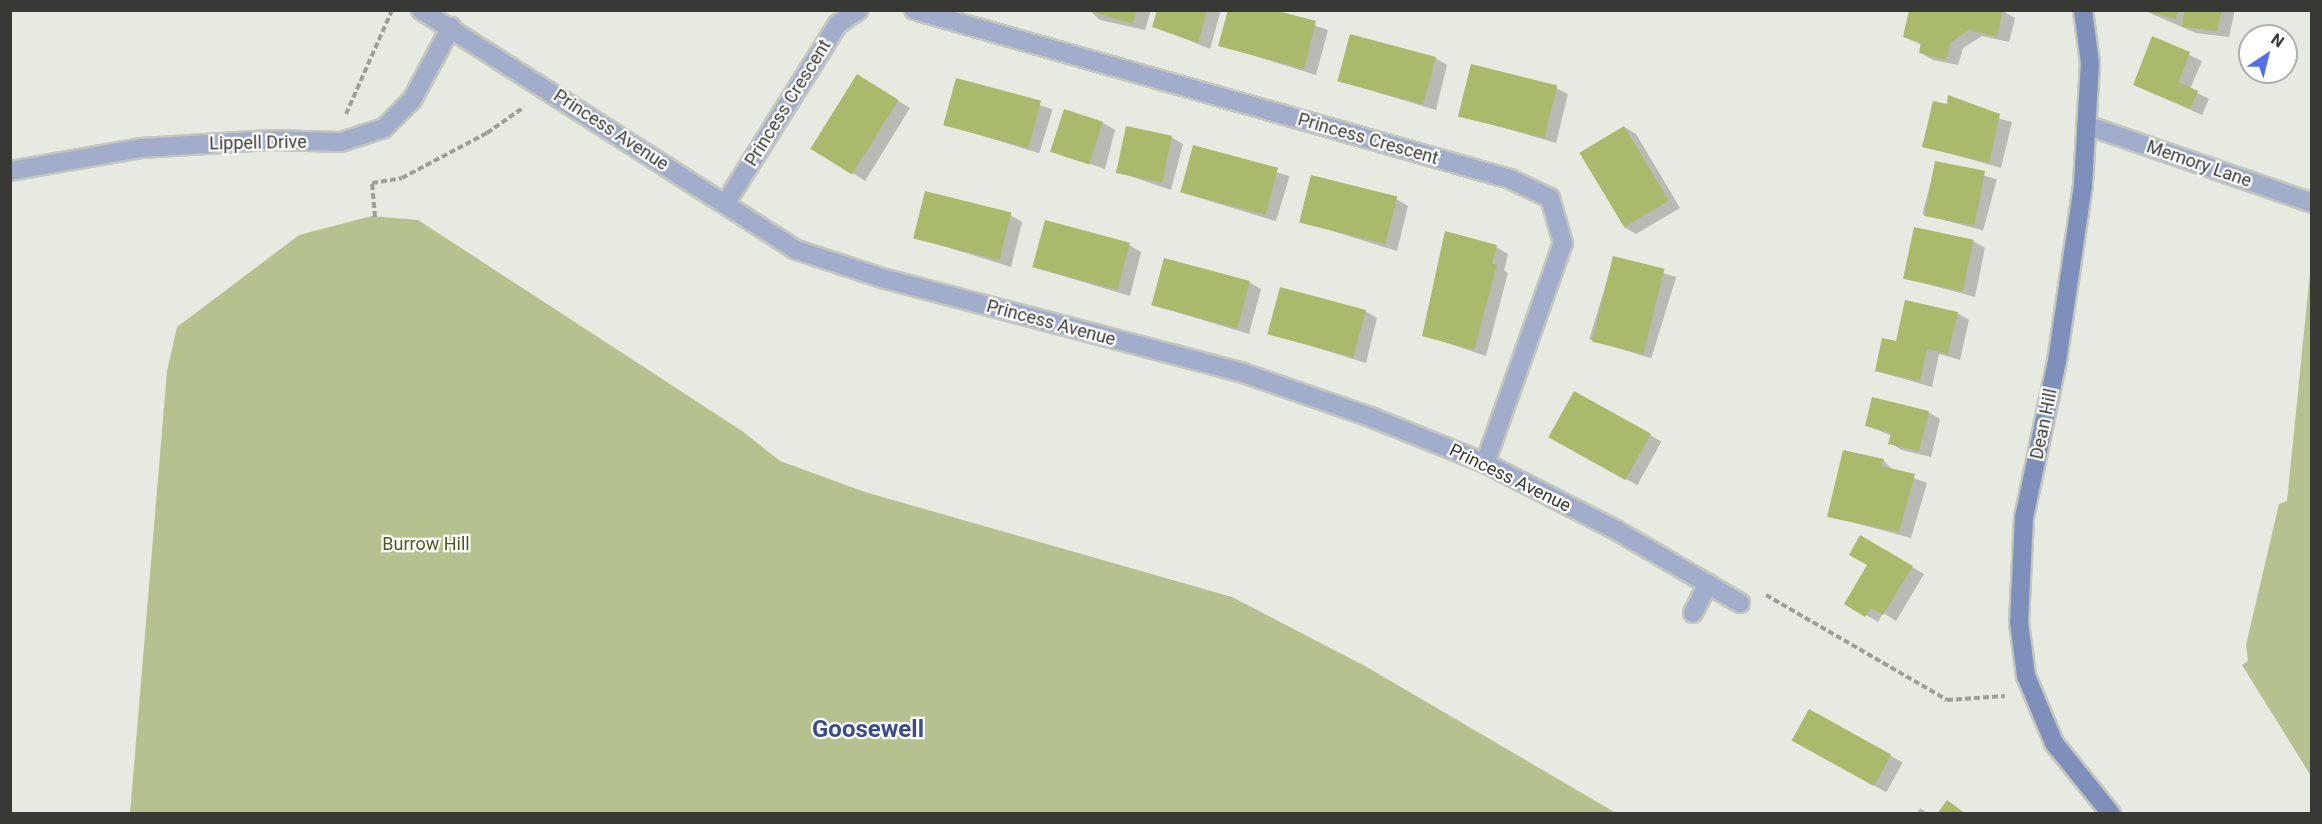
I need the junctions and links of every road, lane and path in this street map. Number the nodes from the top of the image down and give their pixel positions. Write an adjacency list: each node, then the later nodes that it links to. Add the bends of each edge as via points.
1 (392, 10): 9 (path)
2 (421, 10): 6 (street, Princess Avenue)
3 (859, 10): 12 (street, Princess Crescent, via 838,24)
4 (914, 10): 14 (street, Princess Crescent, via 1510,179 1550,198 1563,243)
5 (2083, 10): 8 (street, Dean Hill, via 2090,63)
6 (451, 27): 7 (street, Princess Avenue); 9 (street, Lippell Drive, via 412,100 384,128)
7 (549, 90): 12 (street, Princess Avenue); 13 (path, via 487,133 402,177 372,183)
8 (2086, 125): 11 (street, Memory Lane); 18 (street, Dean Hill, via 2083,185 2057,361 2024,517 2019,622)
9 (334, 142): 10 (street, Lippell Drive, via 270,140 142,148)
10 (10, 171)
11 (2312, 203)
12 (725, 204): 14 (street, Princess Avenue, via 794,249 882,278 1243,373)
13 (375, 217)
14 (1485, 463): 15 (street, Princess Avenue)
15 (1708, 584): 16 (street, Princess Avenue); 17 (street)
16 (1740, 603): 18 (path, via 1757,590 1947,700)
17 (1693, 613)
18 (2033, 693): 19 (street, Dean Hill, via 2054,743)
19 (2112, 813)

